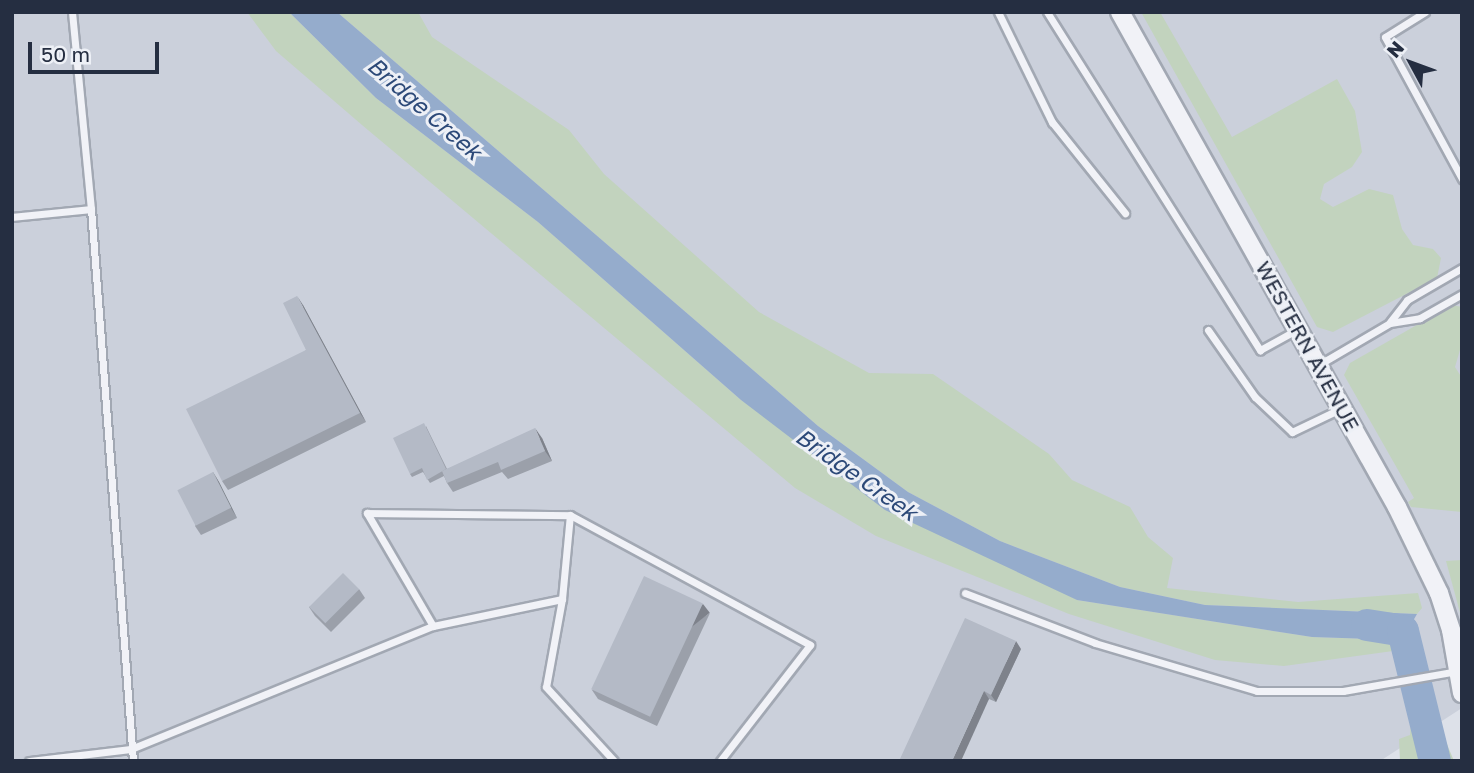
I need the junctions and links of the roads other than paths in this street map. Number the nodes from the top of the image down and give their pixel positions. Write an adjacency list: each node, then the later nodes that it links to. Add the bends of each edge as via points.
1 (72, 12): 7 (lane)
2 (998, 12): 8 (lane, via 1052,122)
3 (1047, 12): 13 (lane, via 1260,350)
4 (1120, 12): 13 (street, WESTERN AVENUE)
5 (1425, 12): 6 (lane, via 1385,37)
6 (1462, 179)
7 (91, 209): 9 (lane); 23 (lane)
8 (1125, 213)
9 (12, 217)
10 (1462, 268): 12 (lane, via 1407,300)
11 (1462, 294): 12 (lane, via 1420,318)
12 (1390, 323): 15 (lane)
13 (1299, 328): 15 (street, WESTERN AVENUE)
14 (1208, 330): 16 (lane, via 1255,397 1292,432)
15 (1320, 364): 16 (street, WESTERN AVENUE)
16 (1343, 407): 21 (street, WESTERN AVENUE, via 1439,593)
17 (570, 515): 19 (lane); 20 (lane, via 367,513); 27 (lane, via 810,645)
18 (965, 593): 21 (lane, via 1095,643 1235,686 1312,694)
19 (562, 599): 20 (lane); 26 (lane, via 546,687)
20 (432, 625): 23 (lane)
21 (1458, 671): 22 (street, WESTERN AVENUE)
22 (1462, 693)
23 (131, 749): 24 (lane); 25 (lane)
24 (29, 761)
25 (133, 761)
26 (614, 761)
27 (720, 761)

